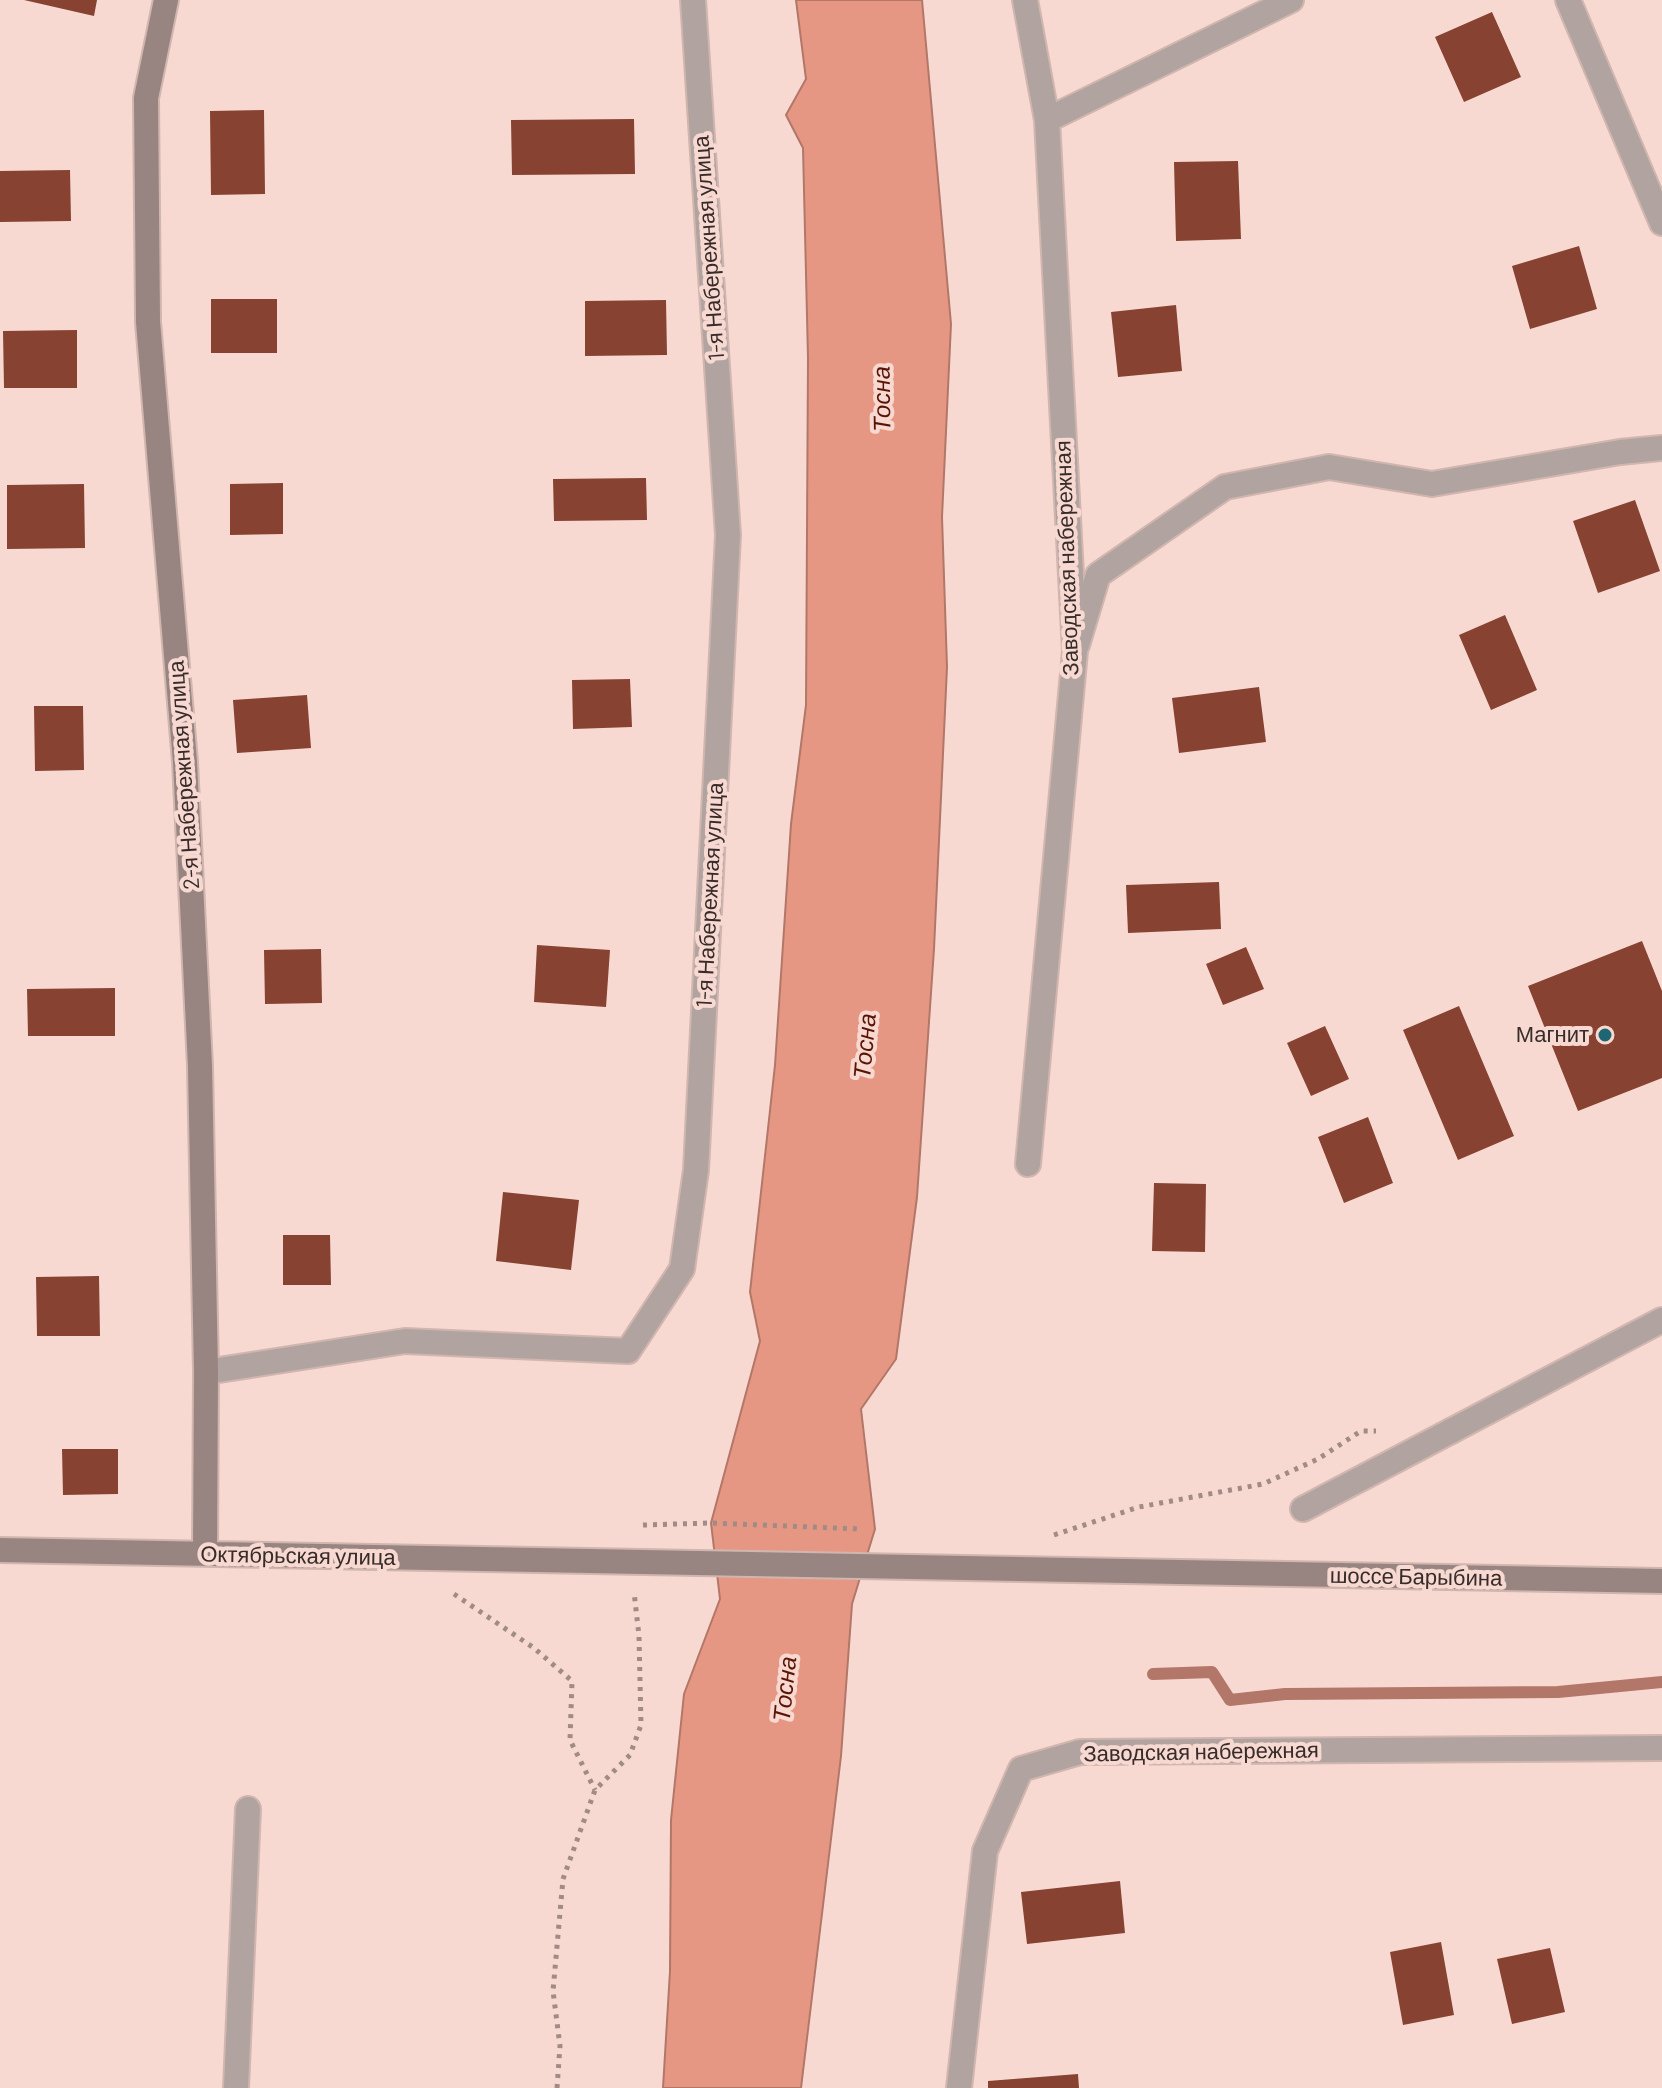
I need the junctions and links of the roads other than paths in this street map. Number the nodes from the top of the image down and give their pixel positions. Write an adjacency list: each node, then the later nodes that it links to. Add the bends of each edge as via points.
1 (166, 0): 12 (main road, 2-я Набережная улица, via 146,98 148,322 185,762 200,1066)
2 (693, 0): 12 (street, 1-я Набережная улица, via 728,535 696,1170 682,1269 628,1351 405,1341)
3 (1025, 0): 6 (street, Заводская набережная)
4 (1291, 0): 6 (street)
5 (1568, 0): 7 (street)
6 (1047, 120): 9 (street, Заводская набережная)
7 (1662, 223)
8 (1662, 448): 9 (street, via 1432,484 1329,467 1225,487 1098,575)
9 (1075, 651): 10 (street, Заводская набережная)
10 (1028, 1164)
11 (1662, 1320): 13 (street)
12 (206, 1372): 15 (main road, 2-я Набережная улица)
13 (1303, 1509)
14 (0, 1550): 15 (main road, Октябрьская улица)
15 (205, 1554): 16 (main road, Октябрьская улица)
16 (1170, 1572): 17 (main road, шоссе Барыбина)
17 (1662, 1581)
18 (1662, 1748): 21 (street, Заводская набережная, via 1080,1752 1021,1769 985,1851)
19 (248, 1809): 20 (street)
20 (236, 2088)
21 (959, 2088)

